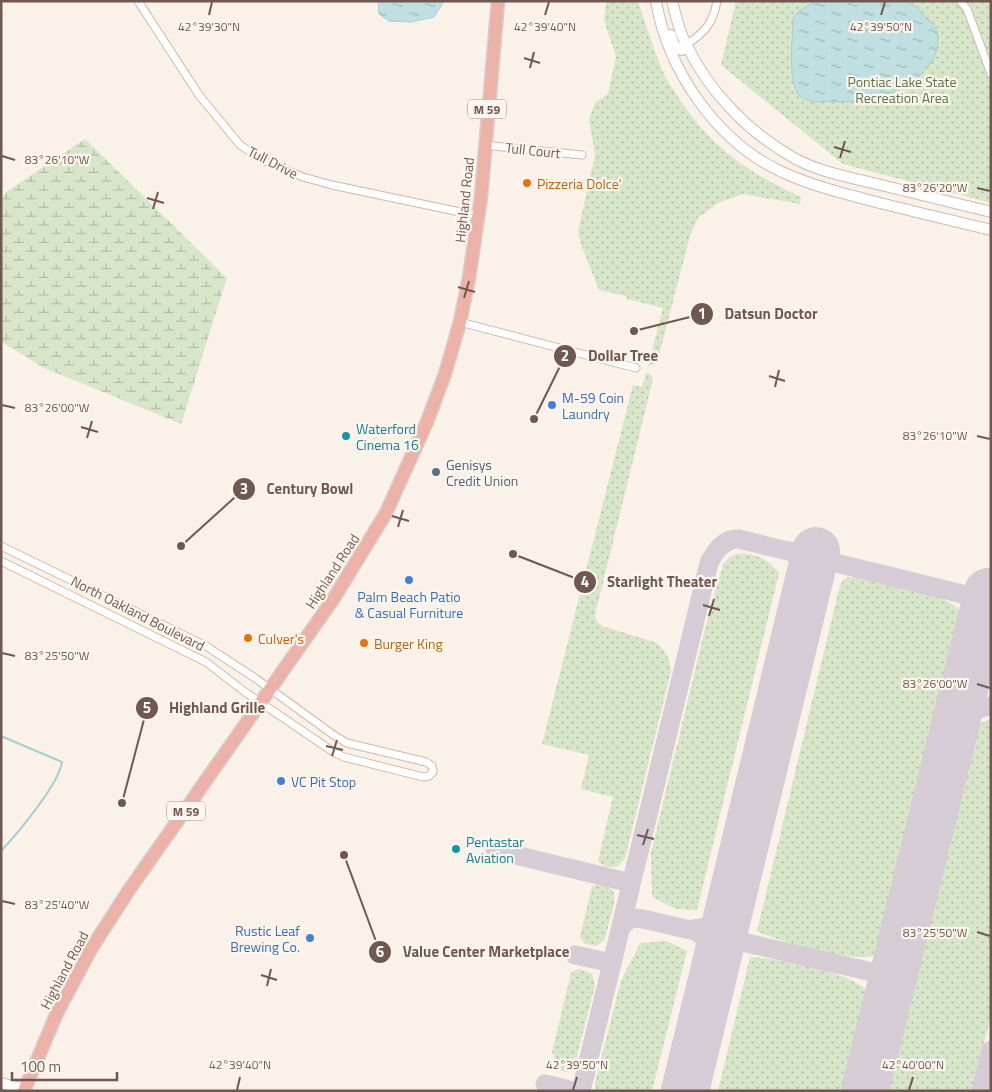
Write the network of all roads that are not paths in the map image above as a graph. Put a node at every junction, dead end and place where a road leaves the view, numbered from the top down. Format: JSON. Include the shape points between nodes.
{"nodes":[{"id":1,"x":138,"y":1,"type":"edge"},
{"id":2,"x":498,"y":1,"type":"edge"},
{"id":3,"x":656,"y":1,"type":"edge"},
{"id":4,"x":660,"y":1,"type":"edge"},
{"id":5,"x":717,"y":1,"type":"edge"},
{"id":6,"x":960,"y":1,"type":"edge"},
{"id":7,"x":672,"y":4,"type":"edge"},
{"id":8,"x":686,"y":45,"type":"junction"},
{"id":9,"x":991,"y":74,"type":"edge"},
{"id":10,"x":484,"y":145,"type":"junction"},
{"id":11,"x":582,"y":155,"type":"dead end"},
{"id":12,"x":991,"y":212,"type":"edge"},
{"id":13,"x":478,"y":216,"type":"junction"},
{"id":14,"x":991,"y":230,"type":"edge"},
{"id":15,"x":460,"y":322,"type":"junction"},
{"id":16,"x":636,"y":368,"type":"dead end"},
{"id":17,"x":1,"y":546,"type":"edge"},
{"id":18,"x":1,"y":561,"type":"edge"},
{"id":19,"x":270,"y":689,"type":"junction"},
{"id":20,"x":262,"y":702,"type":"junction"},
{"id":21,"x":1,"y":1083,"type":"edge"},
{"id":22,"x":25,"y":1090,"type":"edge"}],
"edges":[{"from":1,"to":13,"type":"street","name":"Tull Drive","via":[[199,94],[240,145],[265,161],[332,185]]},
{"from":2,"to":10,"type":"highway","name":"Highland Road","number":"M 59"},
{"from":3,"to":14,"type":"main road","via":[[668,48],[702,106],[728,134],[753,154],[780,171],[811,184]]},
{"from":4,"to":8,"type":"main road","via":[[673,43],[680,50]]},
{"from":5,"to":8,"type":"street","via":[[712,21],[702,34]]},
{"from":6,"to":9,"type":"street","via":[[967,9]]},
{"from":7,"to":8,"type":"main road"},
{"from":8,"to":12,"type":"main road","via":[[726,105],[795,158],[824,171]]},
{"from":10,"to":11,"type":"street","name":"Tull Court"},
{"from":10,"to":13,"type":"highway","name":"Highland Road","number":"M 59"},
{"from":13,"to":15,"type":"highway","name":"Highland Road","number":"M 59"},
{"from":15,"to":16,"type":"street"},
{"from":15,"to":19,"type":"highway","name":"Highland Road","number":"M 59","via":[[427,422],[386,513],[334,598]]},
{"from":17,"to":19,"type":"street","name":"North Oakland Boulevard","via":[[206,646]]},
{"from":18,"to":20,"type":"street","name":"North Oakland Boulevard","via":[[201,659]]},
{"from":19,"to":20,"type":"highway","name":"Highland Road","number":"M 59"},
{"from":19,"to":20,"type":"street","name":"North Oakland Boulevard","via":[[347,743],[426,762],[432,766],[433,772],[423,777],[344,757]]},
{"from":20,"to":22,"type":"highway","name":"Highland Road","number":"M 59","via":[[99,936],[57,1013]]},
{"from":21,"to":22,"type":"main road"}]}
